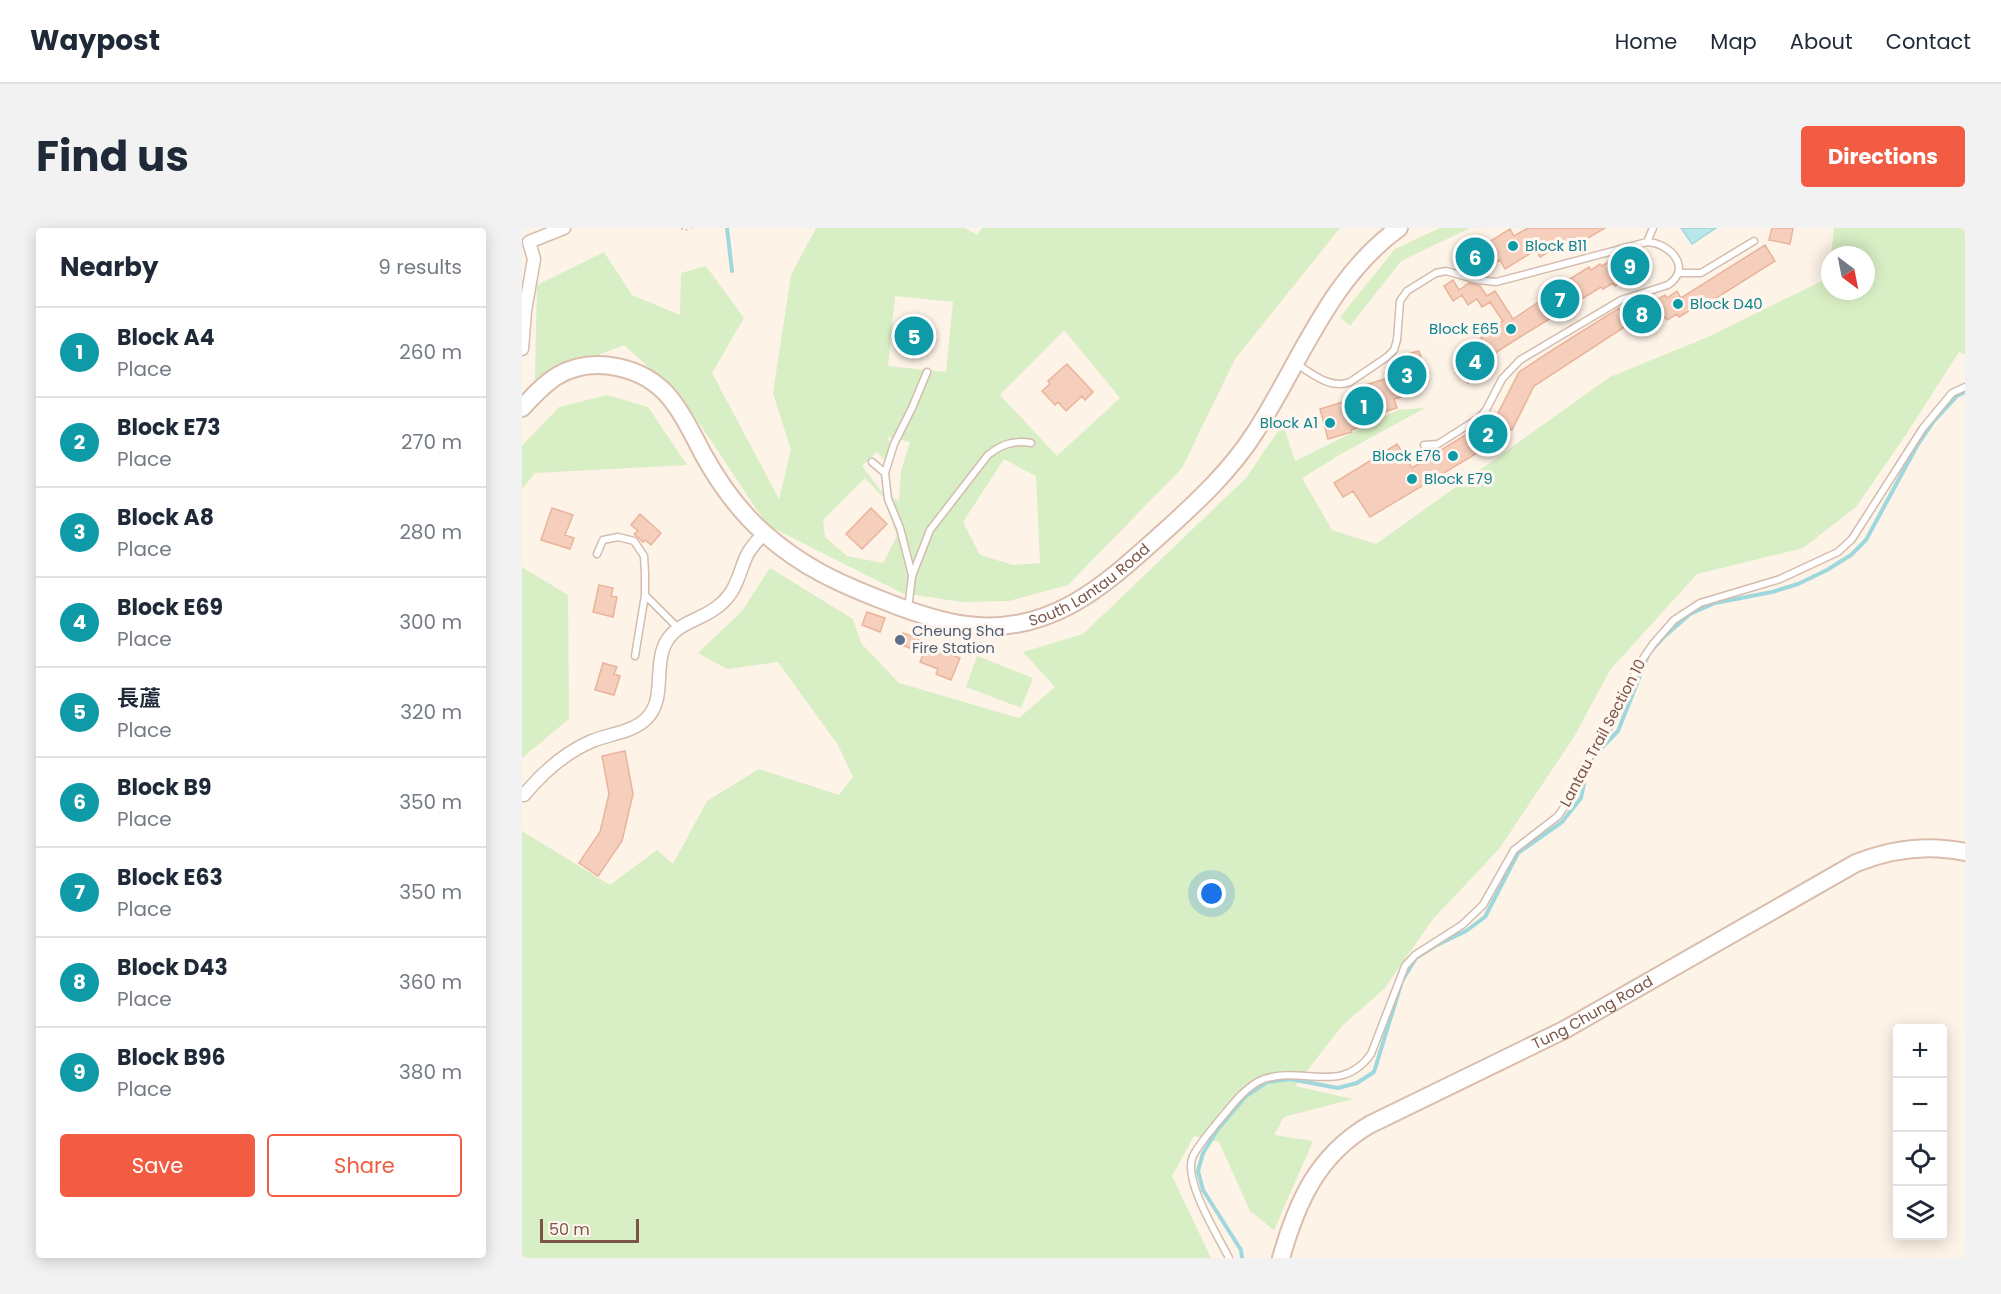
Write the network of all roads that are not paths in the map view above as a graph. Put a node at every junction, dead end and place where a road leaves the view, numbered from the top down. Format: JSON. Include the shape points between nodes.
{"nodes":[{"id":1,"x":564,"y":228,"type":"edge"},
{"id":2,"x":1399,"y":228,"type":"edge"},
{"id":3,"x":1653,"y":228,"type":"edge"},
{"id":4,"x":1754,"y":241,"type":"dead end"},
{"id":5,"x":1647,"y":242,"type":"junction"},
{"id":6,"x":1678,"y":273,"type":"junction"},
{"id":7,"x":522,"y":349,"type":"edge"},
{"id":8,"x":1295,"y":363,"type":"junction"},
{"id":9,"x":927,"y":372,"type":"dead end"},
{"id":10,"x":1965,"y":387,"type":"edge"},
{"id":11,"x":522,"y":405,"type":"edge"},
{"id":12,"x":1031,"y":443,"type":"dead end"},
{"id":13,"x":1424,"y":445,"type":"dead end"},
{"id":14,"x":872,"y":462,"type":"dead end"},
{"id":15,"x":885,"y":473,"type":"junction"},
{"id":16,"x":764,"y":533,"type":"junction"},
{"id":17,"x":597,"y":554,"type":"dead end"},
{"id":18,"x":912,"y":576,"type":"junction"},
{"id":19,"x":645,"y":595,"type":"junction"},
{"id":20,"x":908,"y":610,"type":"junction"},
{"id":21,"x":678,"y":628,"type":"junction"},
{"id":22,"x":635,"y":657,"type":"dead end"},
{"id":23,"x":524,"y":795,"type":"dead end"},
{"id":24,"x":1965,"y":852,"type":"edge"},
{"id":25,"x":1229,"y":1258,"type":"edge"},
{"id":26,"x":1281,"y":1258,"type":"edge"}],
"edges":[{"from":1,"to":7,"type":"street","via":[[529,242],[534,259]]},
{"from":2,"to":8,"type":"main road","name":"South Lantau Road","via":[[1369,253],[1341,285]]},
{"from":3,"to":5,"type":"lane"},
{"from":4,"to":6,"type":"lane","via":[[1701,273]]},
{"from":5,"to":6,"type":"lane","via":[[1661,244],[1673,253]]},
{"from":5,"to":8,"type":"lane","via":[[1504,280],[1478,280],[1441,271],[1404,294],[1394,350],[1350,382],[1332,384]]},
{"from":6,"to":13,"type":"lane","via":[[1668,285],[1607,306],[1520,360],[1502,378],[1479,418],[1438,444]]},
{"from":8,"to":20,"type":"main road","name":"South Lantau Road","via":[[1256,432],[1217,482],[1125,567],[1085,598],[1045,617],[1002,626],[965,625]]},
{"from":9,"to":15,"type":"lane"},
{"from":10,"to":25,"type":"lane","name":"Lantau Trail Section 10","via":[[1952,393],[1923,428],[1852,539],[1838,552],[1780,579],[1700,603],[1674,620],[1640,663],[1558,816],[1514,850],[1483,905],[1405,966],[1371,1054],[1362,1067],[1349,1075],[1334,1077],[1294,1075],[1264,1080],[1243,1094],[1207,1135],[1192,1158],[1192,1185]]},
{"from":11,"to":16,"type":"main road","name":"South Lantau Road","via":[[556,377],[584,367],[614,366],[645,378],[669,397],[727,492]]},
{"from":12,"to":18,"type":"lane","via":[[1013,442],[988,455],[930,530]]},
{"from":14,"to":15,"type":"lane"},
{"from":15,"to":18,"type":"lane","via":[[888,499]]},
{"from":16,"to":20,"type":"main road","name":"South Lantau Road","via":[[815,572]]},
{"from":16,"to":21,"type":"street","via":[[748,553],[736,584],[723,603]]},
{"from":17,"to":19,"type":"lane","via":[[603,540],[618,537],[634,541],[644,556]]},
{"from":18,"to":20,"type":"lane"},
{"from":19,"to":21,"type":"lane"},
{"from":19,"to":22,"type":"lane"},
{"from":21,"to":23,"type":"street","via":[[663,649],[657,699],[651,714],[638,725],[575,750],[547,770]]},
{"from":24,"to":26,"type":"main road","name":"Tung Chung Road","via":[[1931,848],[1887,853],[1846,868],[1564,1030],[1369,1125],[1337,1149],[1312,1180],[1293,1216]]}]}
